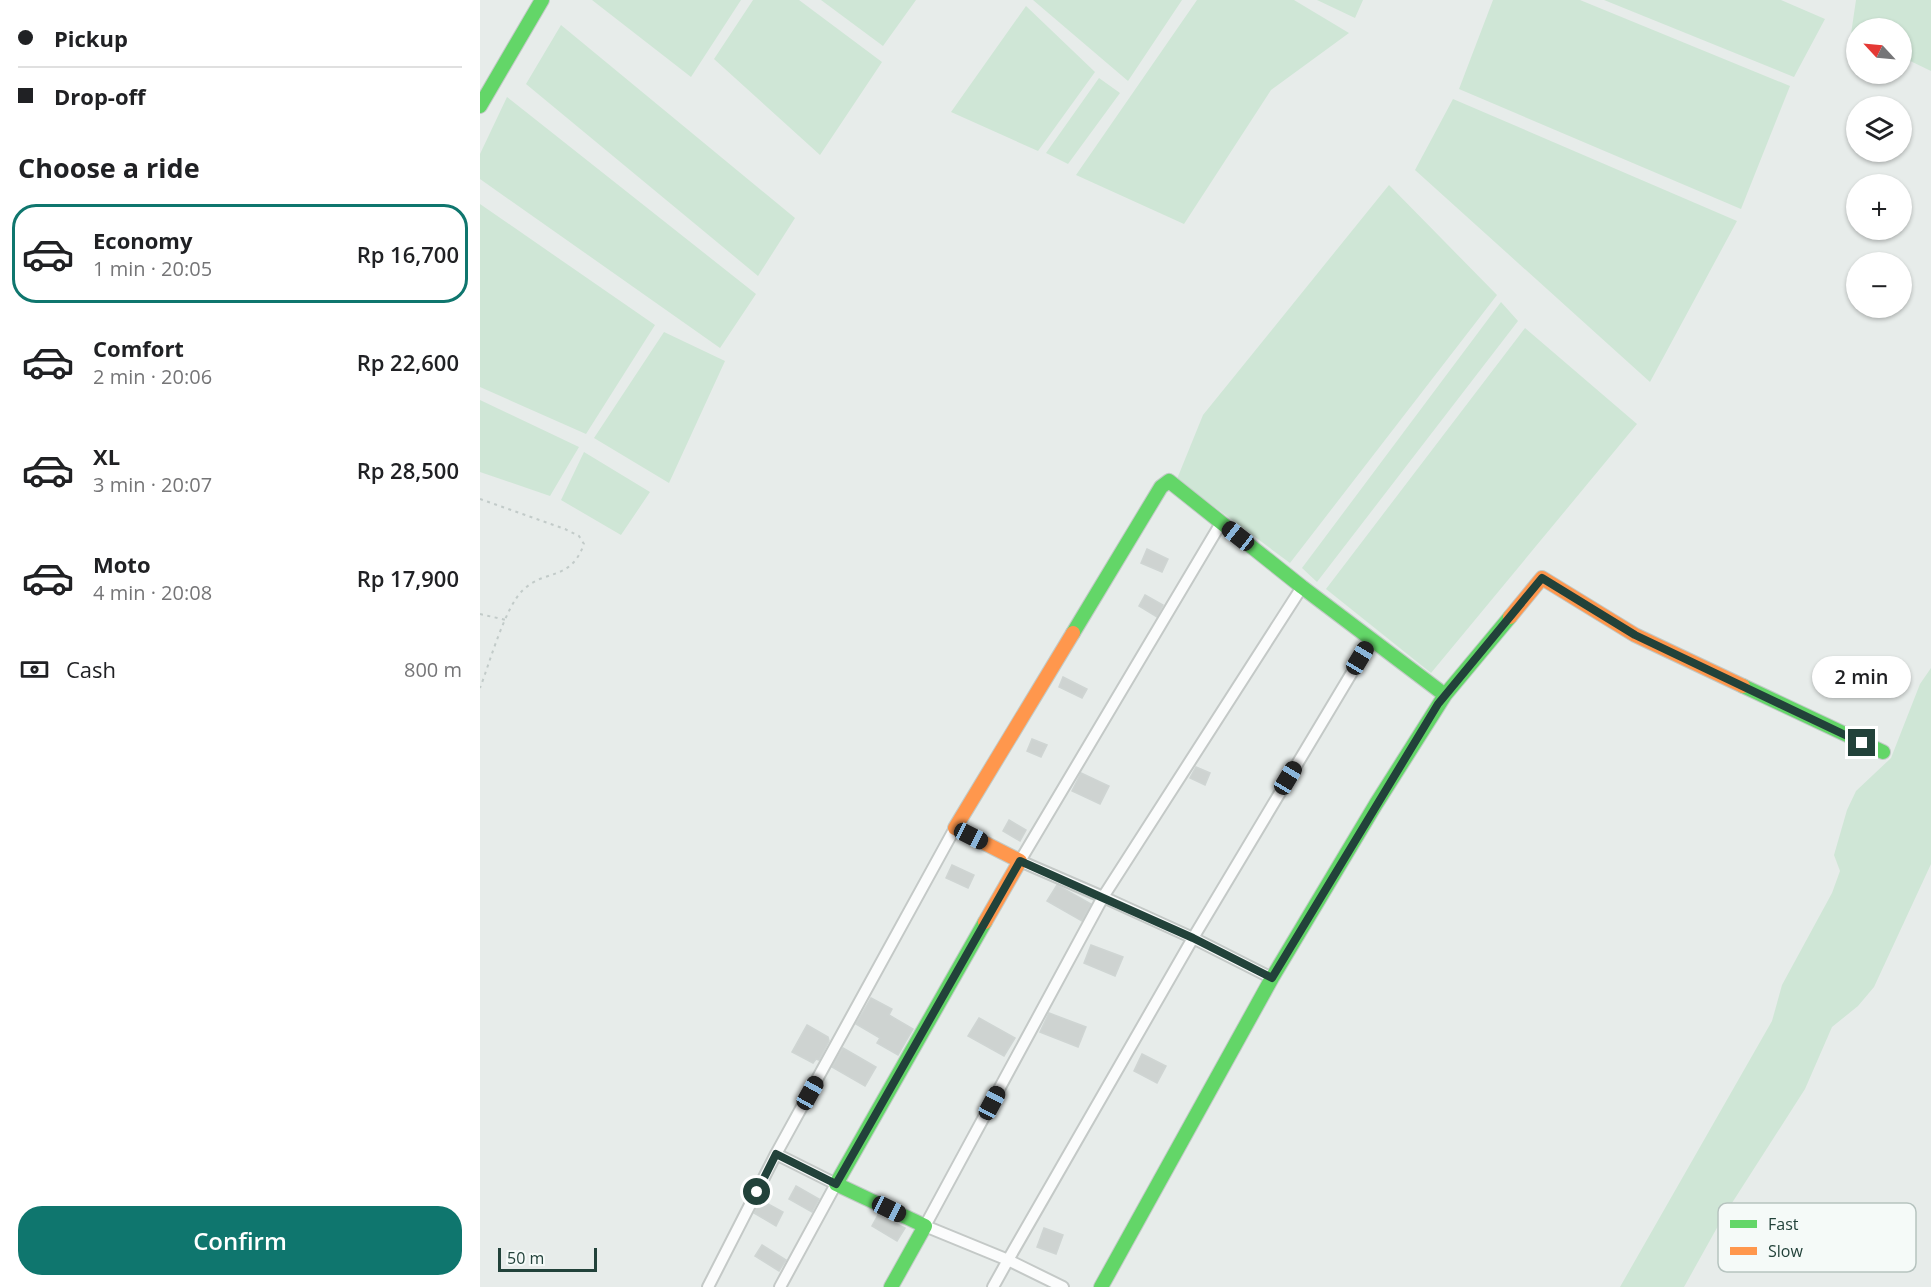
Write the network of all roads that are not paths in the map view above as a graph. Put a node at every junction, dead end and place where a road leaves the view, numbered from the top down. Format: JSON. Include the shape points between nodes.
{"nodes":[{"id":1,"x":542,"y":0,"type":"edge"},
{"id":2,"x":480,"y":106,"type":"edge"},
{"id":3,"x":1221,"y":523,"type":"junction"},
{"id":4,"x":1302,"y":587,"type":"junction"},
{"id":5,"x":1372,"y":639,"type":"junction"},
{"id":6,"x":1445,"y":695,"type":"junction"},
{"id":7,"x":1883,"y":752,"type":"dead end"},
{"id":8,"x":955,"y":828,"type":"junction"},
{"id":9,"x":1020,"y":861,"type":"junction"},
{"id":10,"x":1102,"y":897,"type":"junction"},
{"id":11,"x":1193,"y":938,"type":"junction"},
{"id":12,"x":1272,"y":978,"type":"junction"},
{"id":13,"x":776,"y":1154,"type":"junction"},
{"id":14,"x":836,"y":1184,"type":"junction"},
{"id":15,"x":925,"y":1226,"type":"junction"},
{"id":16,"x":1008,"y":1260,"type":"junction"},
{"id":17,"x":708,"y":1287,"type":"edge"},
{"id":18,"x":780,"y":1287,"type":"edge"},
{"id":19,"x":891,"y":1287,"type":"edge"},
{"id":20,"x":993,"y":1287,"type":"edge"},
{"id":21,"x":1063,"y":1287,"type":"edge"},
{"id":22,"x":1101,"y":1287,"type":"edge"}],
"edges":[{"from":1,"to":2,"type":"street"},
{"from":3,"to":4,"type":"street"},
{"from":3,"to":8,"type":"street","via":[[1177,485],[1170,481],[1161,487]]},
{"from":3,"to":9,"type":"street"},
{"from":4,"to":5,"type":"street"},
{"from":4,"to":10,"type":"street"},
{"from":5,"to":6,"type":"street"},
{"from":5,"to":11,"type":"street"},
{"from":6,"to":7,"type":"street","via":[[1542,578],[1635,635]]},
{"from":6,"to":12,"type":"street"},
{"from":8,"to":9,"type":"street"},
{"from":8,"to":13,"type":"street"},
{"from":9,"to":10,"type":"street"},
{"from":9,"to":14,"type":"street"},
{"from":10,"to":11,"type":"street"},
{"from":10,"to":15,"type":"street"},
{"from":11,"to":12,"type":"street"},
{"from":11,"to":16,"type":"street"},
{"from":12,"to":22,"type":"street"},
{"from":13,"to":14,"type":"street"},
{"from":13,"to":17,"type":"street"},
{"from":14,"to":15,"type":"street"},
{"from":14,"to":18,"type":"street"},
{"from":15,"to":16,"type":"street"},
{"from":15,"to":19,"type":"street"},
{"from":16,"to":20,"type":"street"},
{"from":16,"to":21,"type":"street"}]}
